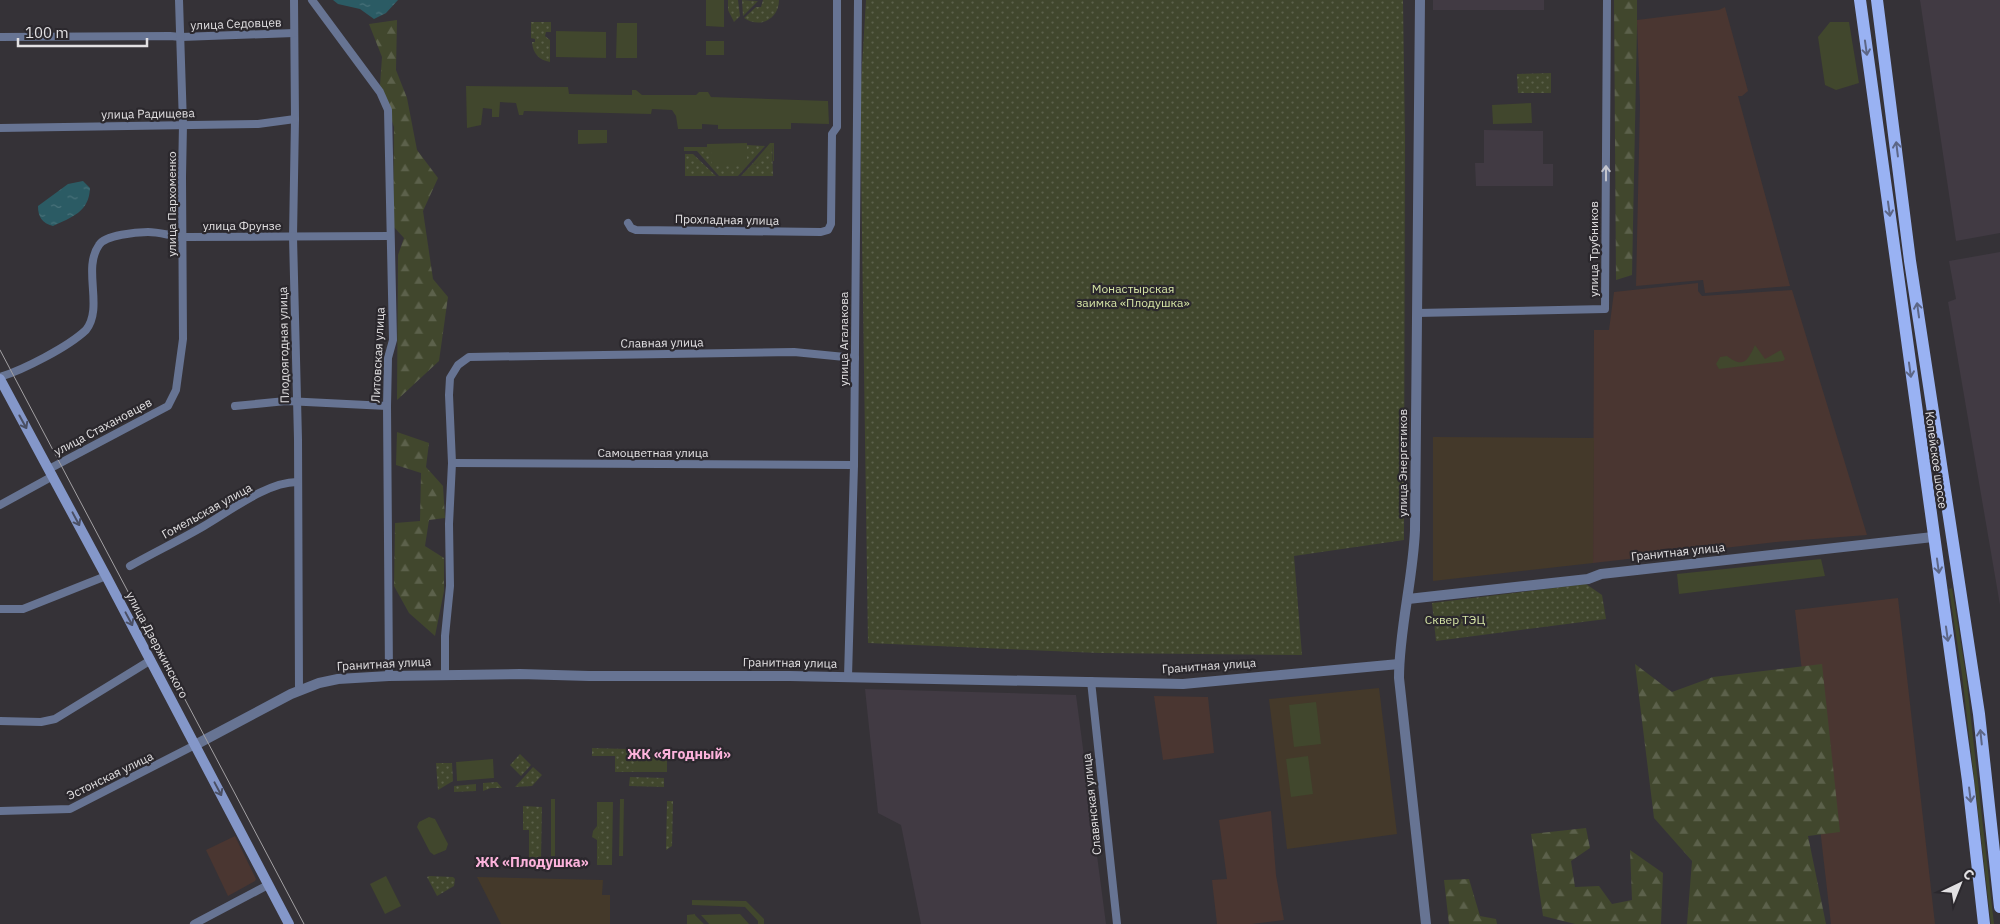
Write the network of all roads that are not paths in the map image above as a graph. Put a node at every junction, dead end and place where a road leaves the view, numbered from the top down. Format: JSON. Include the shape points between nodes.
{"nodes":[{"id":1,"x":179,"y":0,"type":"edge"},
{"id":2,"x":294,"y":0,"type":"edge"},
{"id":3,"x":312,"y":0,"type":"edge"},
{"id":4,"x":837,"y":0,"type":"edge"},
{"id":5,"x":858,"y":0,"type":"edge"},
{"id":6,"x":1420,"y":0,"type":"edge"},
{"id":7,"x":1608,"y":0,"type":"edge"},
{"id":8,"x":1860,"y":0,"type":"edge"},
{"id":9,"x":1877,"y":0,"type":"edge"},
{"id":10,"x":294,"y":33,"type":"junction"},
{"id":11,"x":0,"y":37,"type":"edge"},
{"id":12,"x":181,"y":37,"type":"junction"},
{"id":13,"x":295,"y":119,"type":"junction"},
{"id":14,"x":183,"y":124,"type":"junction"},
{"id":15,"x":0,"y":128,"type":"edge"},
{"id":16,"x":628,"y":224,"type":"dead end"},
{"id":17,"x":390,"y":236,"type":"junction"},
{"id":18,"x":294,"y":237,"type":"junction"},
{"id":19,"x":183,"y":238,"type":"junction"},
{"id":20,"x":1417,"y":313,"type":"junction"},
{"id":21,"x":855,"y":358,"type":"junction"},
{"id":22,"x":0,"y":378,"type":"edge"},
{"id":23,"x":296,"y":401,"type":"junction"},
{"id":24,"x":168,"y":406,"type":"joint"},
{"id":25,"x":235,"y":406,"type":"dead end"},
{"id":26,"x":387,"y":406,"type":"junction"},
{"id":27,"x":452,"y":463,"type":"junction"},
{"id":28,"x":854,"y":465,"type":"junction"},
{"id":29,"x":51,"y":472,"type":"junction"},
{"id":30,"x":297,"y":482,"type":"junction"},
{"id":31,"x":0,"y":505,"type":"edge"},
{"id":32,"x":1951,"y":535,"type":"junction"},
{"id":33,"x":1934,"y":537,"type":"junction"},
{"id":34,"x":130,"y":566,"type":"dead end"},
{"id":35,"x":106,"y":576,"type":"junction"},
{"id":36,"x":1408,"y":599,"type":"junction"},
{"id":37,"x":0,"y":609,"type":"edge"},
{"id":38,"x":151,"y":660,"type":"junction"},
{"id":39,"x":1399,"y":664,"type":"junction"},
{"id":40,"x":445,"y":675,"type":"junction"},
{"id":41,"x":389,"y":676,"type":"junction"},
{"id":42,"x":848,"y":677,"type":"junction"},
{"id":43,"x":1092,"y":681,"type":"junction"},
{"id":44,"x":299,"y":690,"type":"junction"},
{"id":45,"x":0,"y":721,"type":"edge"},
{"id":46,"x":196,"y":745,"type":"junction"},
{"id":47,"x":0,"y":811,"type":"edge"},
{"id":48,"x":268,"y":885,"type":"junction"},
{"id":49,"x":2000,"y":907,"type":"edge"},
{"id":50,"x":194,"y":924,"type":"edge"},
{"id":51,"x":289,"y":924,"type":"edge"},
{"id":52,"x":1116,"y":924,"type":"edge"},
{"id":53,"x":1426,"y":924,"type":"edge"},
{"id":54,"x":1984,"y":924,"type":"edge"}],
"edges":[{"from":1,"to":12,"type":"street","name":"улица Пархоменко"},
{"from":2,"to":10,"type":"street","name":"Плодоягодная улица"},
{"from":3,"to":17,"type":"street","name":"Литовская улица","via":[[386,102]]},
{"from":4,"to":16,"type":"street","name":"Прохладная улица","via":[[837,127],[832,134],[831,224],[828,230],[636,230]]},
{"from":5,"to":21,"type":"street","name":"улица Агалакова"},
{"from":6,"to":20,"type":"street","name":"улица Энергетиков"},
{"from":20,"to":7,"type":"street","name":"улица Трубников","one_way":true,"via":[[1605,309]]},
{"from":8,"to":33,"type":"main road","name":"Копейское шоссе","one_way":true},
{"from":32,"to":9,"type":"main road","name":"Копейское шоссе","one_way":true,"via":[[1910,261]]},
{"from":10,"to":12,"type":"street","name":"улица Седовцев"},
{"from":10,"to":13,"type":"street","name":"Плодоягодная улица"},
{"from":11,"to":12,"type":"street","name":"улица Седовцев"},
{"from":12,"to":14,"type":"street","name":"улица Пархоменко"},
{"from":13,"to":14,"type":"street","name":"улица Радищева","via":[[258,124]]},
{"from":13,"to":18,"type":"street","name":"Плодоягодная улица"},
{"from":14,"to":15,"type":"street","name":"улица Радищева"},
{"from":14,"to":19,"type":"street","name":"улица Пархоменко"},
{"from":17,"to":18,"type":"street","name":"улица Фрунзе"},
{"from":17,"to":26,"type":"street","name":"Литовская улица","via":[[393,340],[388,358]]},
{"from":18,"to":19,"type":"street","name":"улица Фрунзе"},
{"from":18,"to":23,"type":"street","name":"Плодоягодная улица"},
{"from":19,"to":22,"type":"street","name":"улица Фрунзе","via":[[148,232],[108,238],[98,246],[93,266],[90,325],[82,334],[46,356]]},
{"from":19,"to":24,"type":"street","name":"улица Пархоменко","via":[[184,339],[176,390]]},
{"from":20,"to":36,"type":"street","name":"улица Энергетиков","via":[[1415,530]]},
{"from":21,"to":27,"type":"street","name":"Славная улица","via":[[794,352],[469,357],[458,365],[450,378]]},
{"from":21,"to":28,"type":"street","name":"улица Агалакова"},
{"from":22,"to":29,"type":"main road","name":"улица Дзержинского","one_way":true},
{"from":23,"to":25,"type":"street"},
{"from":23,"to":26,"type":"street"},
{"from":23,"to":30,"type":"street","name":"Плодоягодная улица"},
{"from":24,"to":29,"type":"street","name":"улица Стахановцев"},
{"from":26,"to":41,"type":"street","name":"Литовская улица"},
{"from":27,"to":28,"type":"street","name":"Самоцветная улица"},
{"from":27,"to":40,"type":"street"},
{"from":28,"to":42,"type":"street","name":"улица Агалакова"},
{"from":29,"to":31,"type":"street","name":"улица Стахановцев"},
{"from":29,"to":35,"type":"main road","name":"улица Дзержинского","one_way":true},
{"from":30,"to":34,"type":"street","name":"Гомельская улица","via":[[278,484],[240,503]]},
{"from":30,"to":44,"type":"street","name":"Плодоягодная улица"},
{"from":32,"to":33,"type":"main road","name":"Гранитная улица"},
{"from":49,"to":32,"type":"main road","name":"Копейское шоссе","one_way":true,"via":[[1979,714]]},
{"from":33,"to":36,"type":"street","name":"Гранитная улица"},
{"from":33,"to":54,"type":"main road","name":"Копейское шоссе","one_way":true},
{"from":35,"to":37,"type":"street","via":[[23,609]]},
{"from":35,"to":38,"type":"main road","name":"улица Дзержинского","one_way":true},
{"from":36,"to":39,"type":"street","name":"улица Энергетиков"},
{"from":38,"to":45,"type":"street","via":[[55,719]]},
{"from":38,"to":46,"type":"main road","name":"улица Дзержинского"},
{"from":39,"to":43,"type":"street","name":"Гранитная улица","via":[[1183,684]]},
{"from":39,"to":53,"type":"street","name":"улица Энергетиков"},
{"from":40,"to":41,"type":"street","name":"Гранитная улица"},
{"from":40,"to":42,"type":"street","name":"Гранитная улица"},
{"from":41,"to":44,"type":"street","name":"Гранитная улица","via":[[338,679]]},
{"from":42,"to":43,"type":"street","name":"Гранитная улица"},
{"from":43,"to":52,"type":"street","name":"Славянская улица"},
{"from":44,"to":46,"type":"street","name":"Гранитная улица"},
{"from":46,"to":47,"type":"street","name":"Эстонская улица","via":[[70,809]]},
{"from":46,"to":48,"type":"main road","name":"улица Дзержинского","one_way":true},
{"from":48,"to":50,"type":"street"},
{"from":48,"to":51,"type":"main road","name":"улица Дзержинского"}]}
